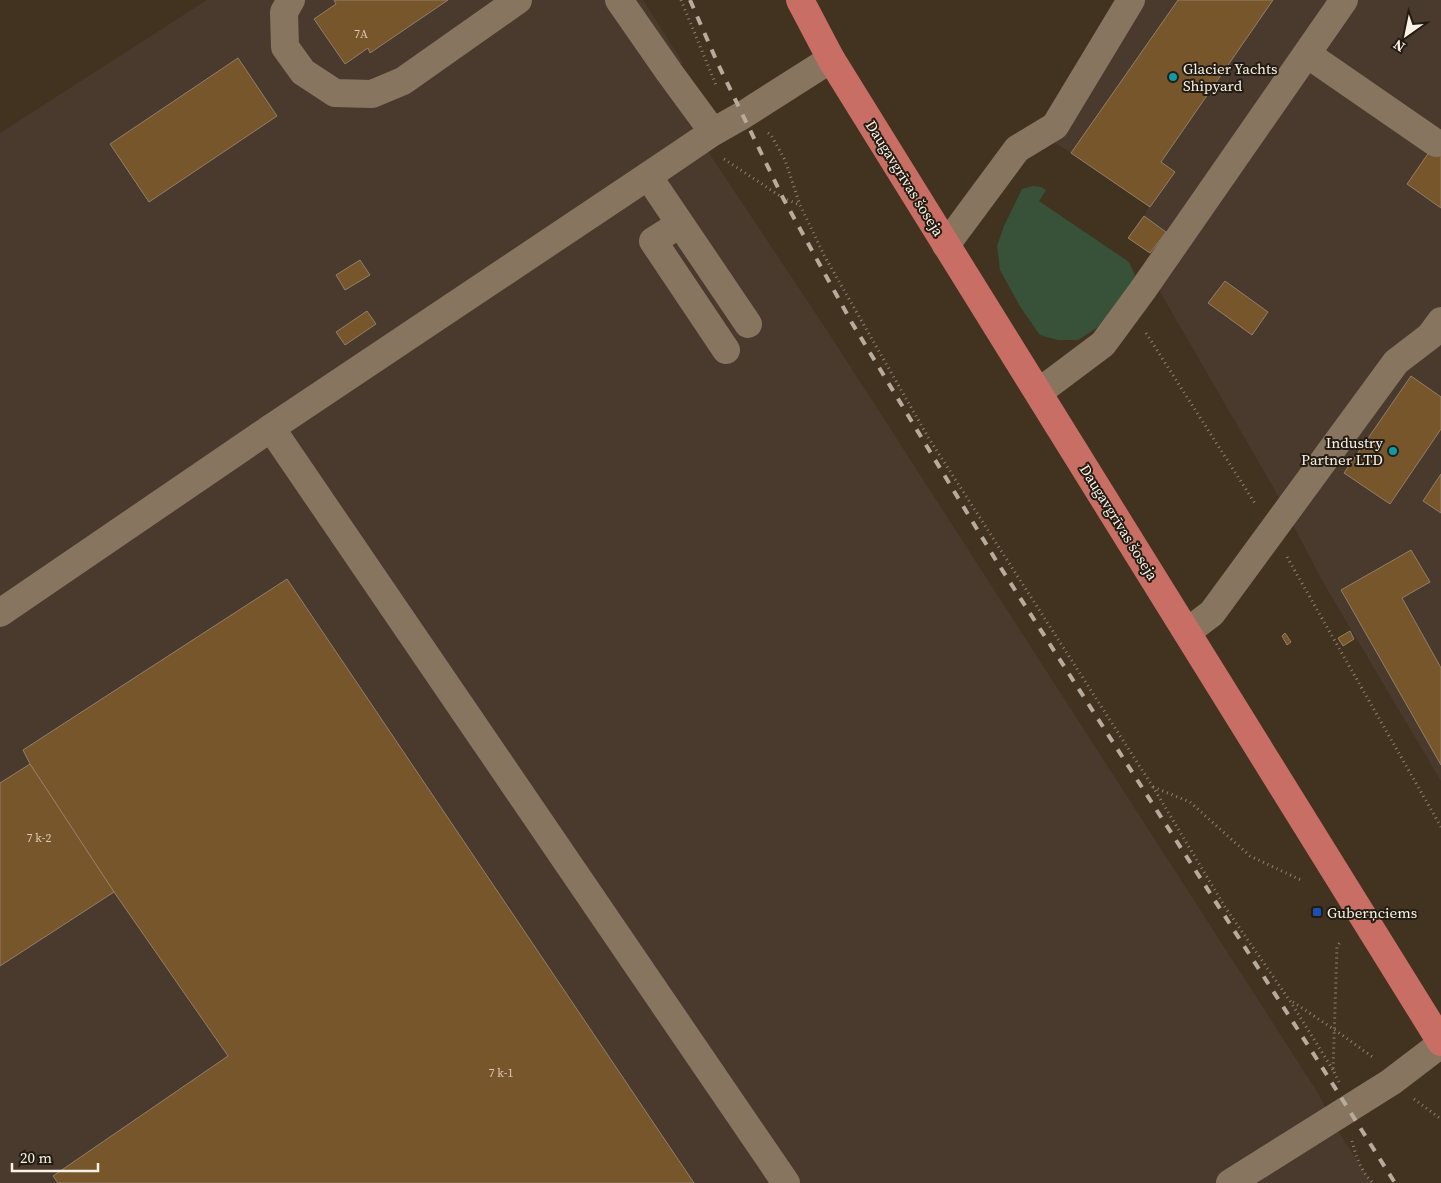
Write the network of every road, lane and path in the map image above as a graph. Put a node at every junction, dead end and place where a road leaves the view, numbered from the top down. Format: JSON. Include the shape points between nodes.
{"nodes":[{"id":1,"x":291,"y":0,"type":"edge"},
{"id":2,"x":518,"y":0,"type":"edge"},
{"id":3,"x":619,"y":0,"type":"edge"},
{"id":4,"x":681,"y":0,"type":"edge"},
{"id":5,"x":800,"y":0,"type":"edge"},
{"id":6,"x":1131,"y":0,"type":"edge"},
{"id":7,"x":1344,"y":0,"type":"edge"},
{"id":8,"x":1307,"y":54,"type":"junction"},
{"id":9,"x":831,"y":59,"type":"junction"},
{"id":10,"x":743,"y":115,"type":"junction"},
{"id":11,"x":704,"y":138,"type":"junction"},
{"id":12,"x":1436,"y":144,"type":"dead end"},
{"id":13,"x":648,"y":176,"type":"junction"},
{"id":14,"x":800,"y":205,"type":"junction"},
{"id":15,"x":680,"y":224,"type":"junction"},
{"id":16,"x":946,"y":245,"type":"junction"},
{"id":17,"x":1130,"y":307,"type":"junction"},
{"id":18,"x":1441,"y":322,"type":"edge"},
{"id":19,"x":748,"y":324,"type":"dead end"},
{"id":20,"x":726,"y":350,"type":"dead end"},
{"id":21,"x":1039,"y":392,"type":"junction"},
{"id":22,"x":271,"y":428,"type":"junction"},
{"id":23,"x":1272,"y":530,"type":"junction"},
{"id":24,"x":0,"y":613,"type":"edge"},
{"id":25,"x":1188,"y":632,"type":"junction"},
{"id":26,"x":1153,"y":787,"type":"junction"},
{"id":27,"x":1441,"y":827,"type":"edge"},
{"id":28,"x":1303,"y":881,"type":"dead end"},
{"id":29,"x":1340,"y":942,"type":"dead end"},
{"id":30,"x":1290,"y":1001,"type":"junction"},
{"id":31,"x":1335,"y":1030,"type":"junction"},
{"id":32,"x":1441,"y":1043,"type":"edge"},
{"id":33,"x":1333,"y":1070,"type":"junction"},
{"id":34,"x":1391,"y":1082,"type":"junction"},
{"id":35,"x":1340,"y":1084,"type":"dead end"},
{"id":36,"x":1441,"y":1119,"type":"edge"},
{"id":37,"x":786,"y":1183,"type":"edge"},
{"id":38,"x":1230,"y":1183,"type":"edge"}],
"edges":[{"from":1,"to":2,"type":"lane","via":[[284,12],[285,47],[303,72],[336,93],[372,94],[403,81]]},
{"from":3,"to":11,"type":"lane","via":[[669,72]]},
{"from":4,"to":10,"type":"path","via":[[719,92]]},
{"from":5,"to":9,"type":"main road","name":"Daugavgrīvas šoseja"},
{"from":6,"to":16,"type":"lane","via":[[1055,126],[1017,149]]},
{"from":7,"to":8,"type":"lane"},
{"from":8,"to":12,"type":"lane"},
{"from":8,"to":17,"type":"lane"},
{"from":9,"to":10,"type":"lane"},
{"from":9,"to":16,"type":"main road","name":"Daugavgrīvas šoseja"},
{"from":10,"to":11,"type":"lane"},
{"from":10,"to":14,"type":"path","via":[[771,135],[785,160]]},
{"from":11,"to":13,"type":"lane"},
{"from":11,"to":14,"type":"path","via":[[715,153],[783,198]]},
{"from":13,"to":15,"type":"lane"},
{"from":13,"to":22,"type":"lane"},
{"from":14,"to":26,"type":"path","via":[[825,257],[928,437]]},
{"from":15,"to":19,"type":"lane"},
{"from":15,"to":20,"type":"lane","via":[[653,241]]},
{"from":16,"to":21,"type":"main road","name":"Daugavgrīvas šoseja"},
{"from":17,"to":21,"type":"lane","via":[[1103,344]]},
{"from":17,"to":23,"type":"path"},
{"from":18,"to":23,"type":"lane","via":[[1430,336],[1396,362]]},
{"from":21,"to":25,"type":"main road","name":"Daugavgrīvas šoseja"},
{"from":22,"to":24,"type":"lane"},
{"from":22,"to":37,"type":"lane"},
{"from":23,"to":25,"type":"lane","via":[[1212,613]]},
{"from":23,"to":27,"type":"path"},
{"from":25,"to":32,"type":"main road","name":"Daugavgrīvas šoseja"},
{"from":26,"to":28,"type":"path","via":[[1190,802],[1250,856]]},
{"from":26,"to":30,"type":"path","via":[[1225,907]]},
{"from":29,"to":31,"type":"path","via":[[1336,947]]},
{"from":30,"to":31,"type":"path"},
{"from":30,"to":33,"type":"path"},
{"from":31,"to":33,"type":"path"},
{"from":31,"to":34,"type":"path","via":[[1377,1060]]},
{"from":32,"to":34,"type":"lane"},
{"from":33,"to":35,"type":"path"},
{"from":34,"to":36,"type":"path"},
{"from":34,"to":38,"type":"lane"}]}
